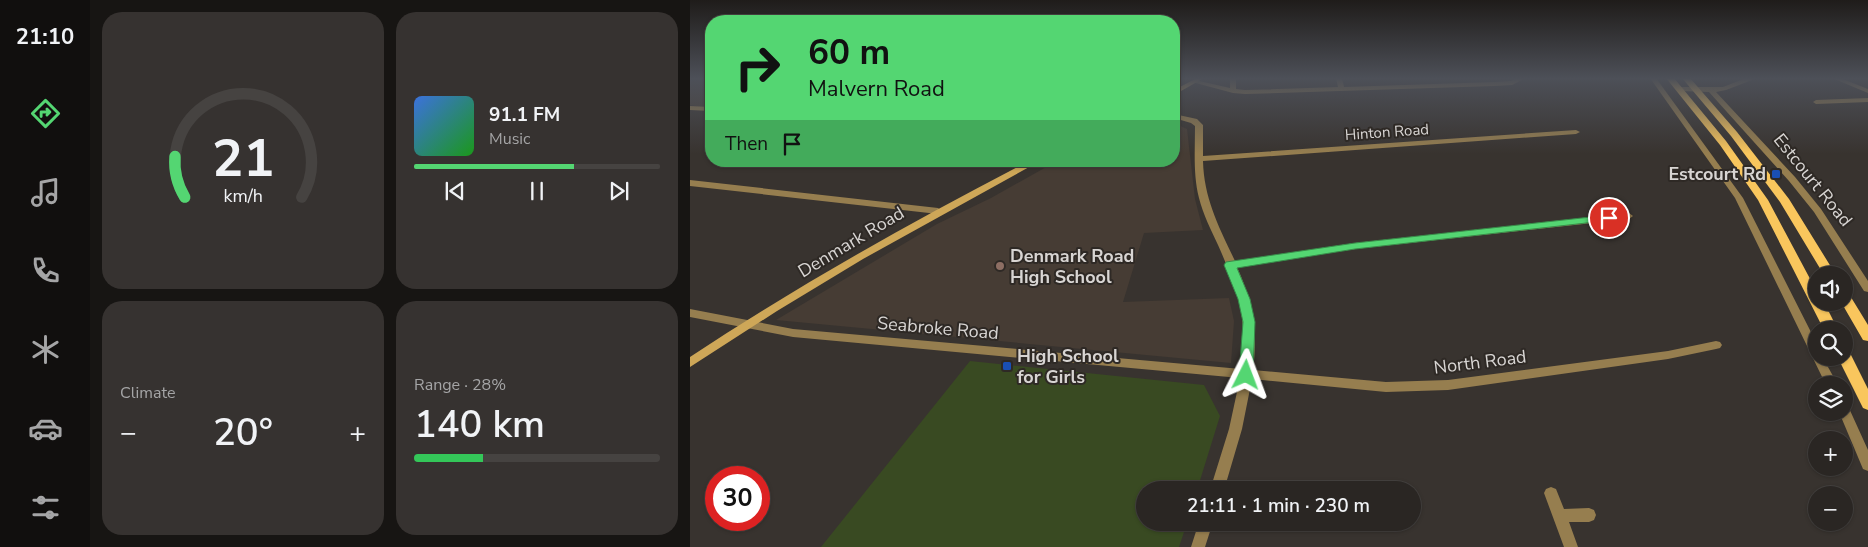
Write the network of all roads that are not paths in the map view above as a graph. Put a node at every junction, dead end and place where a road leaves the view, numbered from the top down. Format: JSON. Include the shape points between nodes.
{"nodes":[{"id":1,"x":1671,"y":104,"type":"edge"},
{"id":2,"x":1692,"y":104,"type":"edge"},
{"id":3,"x":1708,"y":104,"type":"edge"},
{"id":4,"x":1723,"y":104,"type":"edge"},
{"id":5,"x":690,"y":108,"type":"edge"},
{"id":6,"x":705,"y":109,"type":"edge"},
{"id":7,"x":1180,"y":118,"type":"edge"},
{"id":8,"x":1576,"y":132,"type":"dead end"},
{"id":9,"x":1199,"y":158,"type":"junction"},
{"id":10,"x":1024,"y":167,"type":"edge"},
{"id":11,"x":690,"y":183,"type":"edge"},
{"id":12,"x":938,"y":212,"type":"junction"},
{"id":13,"x":1629,"y":216,"type":"dead end"},
{"id":14,"x":1230,"y":265,"type":"junction"},
{"id":15,"x":1824,"y":266,"type":"edge"},
{"id":16,"x":1808,"y":286,"type":"edge"},
{"id":17,"x":1868,"y":288,"type":"edge"},
{"id":18,"x":1853,"y":311,"type":"edge"},
{"id":19,"x":690,"y":313,"type":"edge"},
{"id":20,"x":746,"y":325,"type":"junction"},
{"id":21,"x":1868,"y":336,"type":"edge"},
{"id":22,"x":1808,"y":337,"type":"edge"},
{"id":23,"x":1716,"y":345,"type":"dead end"},
{"id":24,"x":690,"y":363,"type":"edge"},
{"id":25,"x":1849,"y":366,"type":"edge"},
{"id":26,"x":1246,"y":375,"type":"junction"},
{"id":27,"x":1868,"y":404,"type":"edge"},
{"id":28,"x":1849,"y":421,"type":"edge"},
{"id":29,"x":1868,"y":465,"type":"edge"},
{"id":30,"x":1220,"y":481,"type":"edge"},
{"id":31,"x":1551,"y":492,"type":"dead end"},
{"id":32,"x":1589,"y":515,"type":"dead end"},
{"id":33,"x":1560,"y":516,"type":"junction"},
{"id":34,"x":1203,"y":531,"type":"edge"},
{"id":35,"x":1198,"y":547,"type":"edge"},
{"id":36,"x":1571,"y":547,"type":"edge"}],
"edges":[{"from":1,"to":22,"type":"street","via":[[1739,198]]},
{"from":2,"to":16,"type":"main road","via":[[1764,200]]},
{"from":3,"to":15,"type":"main road","name":"Estcourt Road","via":[[1785,202]]},
{"from":4,"to":17,"type":"street","name":"Estcourt Road","via":[[1818,211]]},
{"from":5,"to":6,"type":"street"},
{"from":7,"to":9,"type":"street","via":[[1199,125]]},
{"from":8,"to":9,"type":"street","name":"Hinton Road"},
{"from":9,"to":14,"type":"street","via":[[1204,199]]},
{"from":10,"to":12,"type":"street","name":"Denmark Road"},
{"from":11,"to":12,"type":"street"},
{"from":12,"to":20,"type":"street","name":"Denmark Road"},
{"from":13,"to":14,"type":"street","via":[[1355,246]]},
{"from":14,"to":26,"type":"street","via":[[1244,299],[1249,322]]},
{"from":18,"to":21,"type":"main road"},
{"from":19,"to":20,"type":"street","name":"Seabroke Road"},
{"from":20,"to":24,"type":"street","name":"Denmark Road"},
{"from":20,"to":26,"type":"street","name":"Seabroke Road","via":[[793,333]]},
{"from":23,"to":26,"type":"street","name":"North Road","via":[[1668,355],[1448,385],[1386,387]]},
{"from":25,"to":27,"type":"main road"},
{"from":26,"to":30,"type":"street"},
{"from":28,"to":29,"type":"street"},
{"from":31,"to":33,"type":"street"},
{"from":32,"to":33,"type":"street"},
{"from":33,"to":36,"type":"street"},
{"from":34,"to":35,"type":"street"}]}
